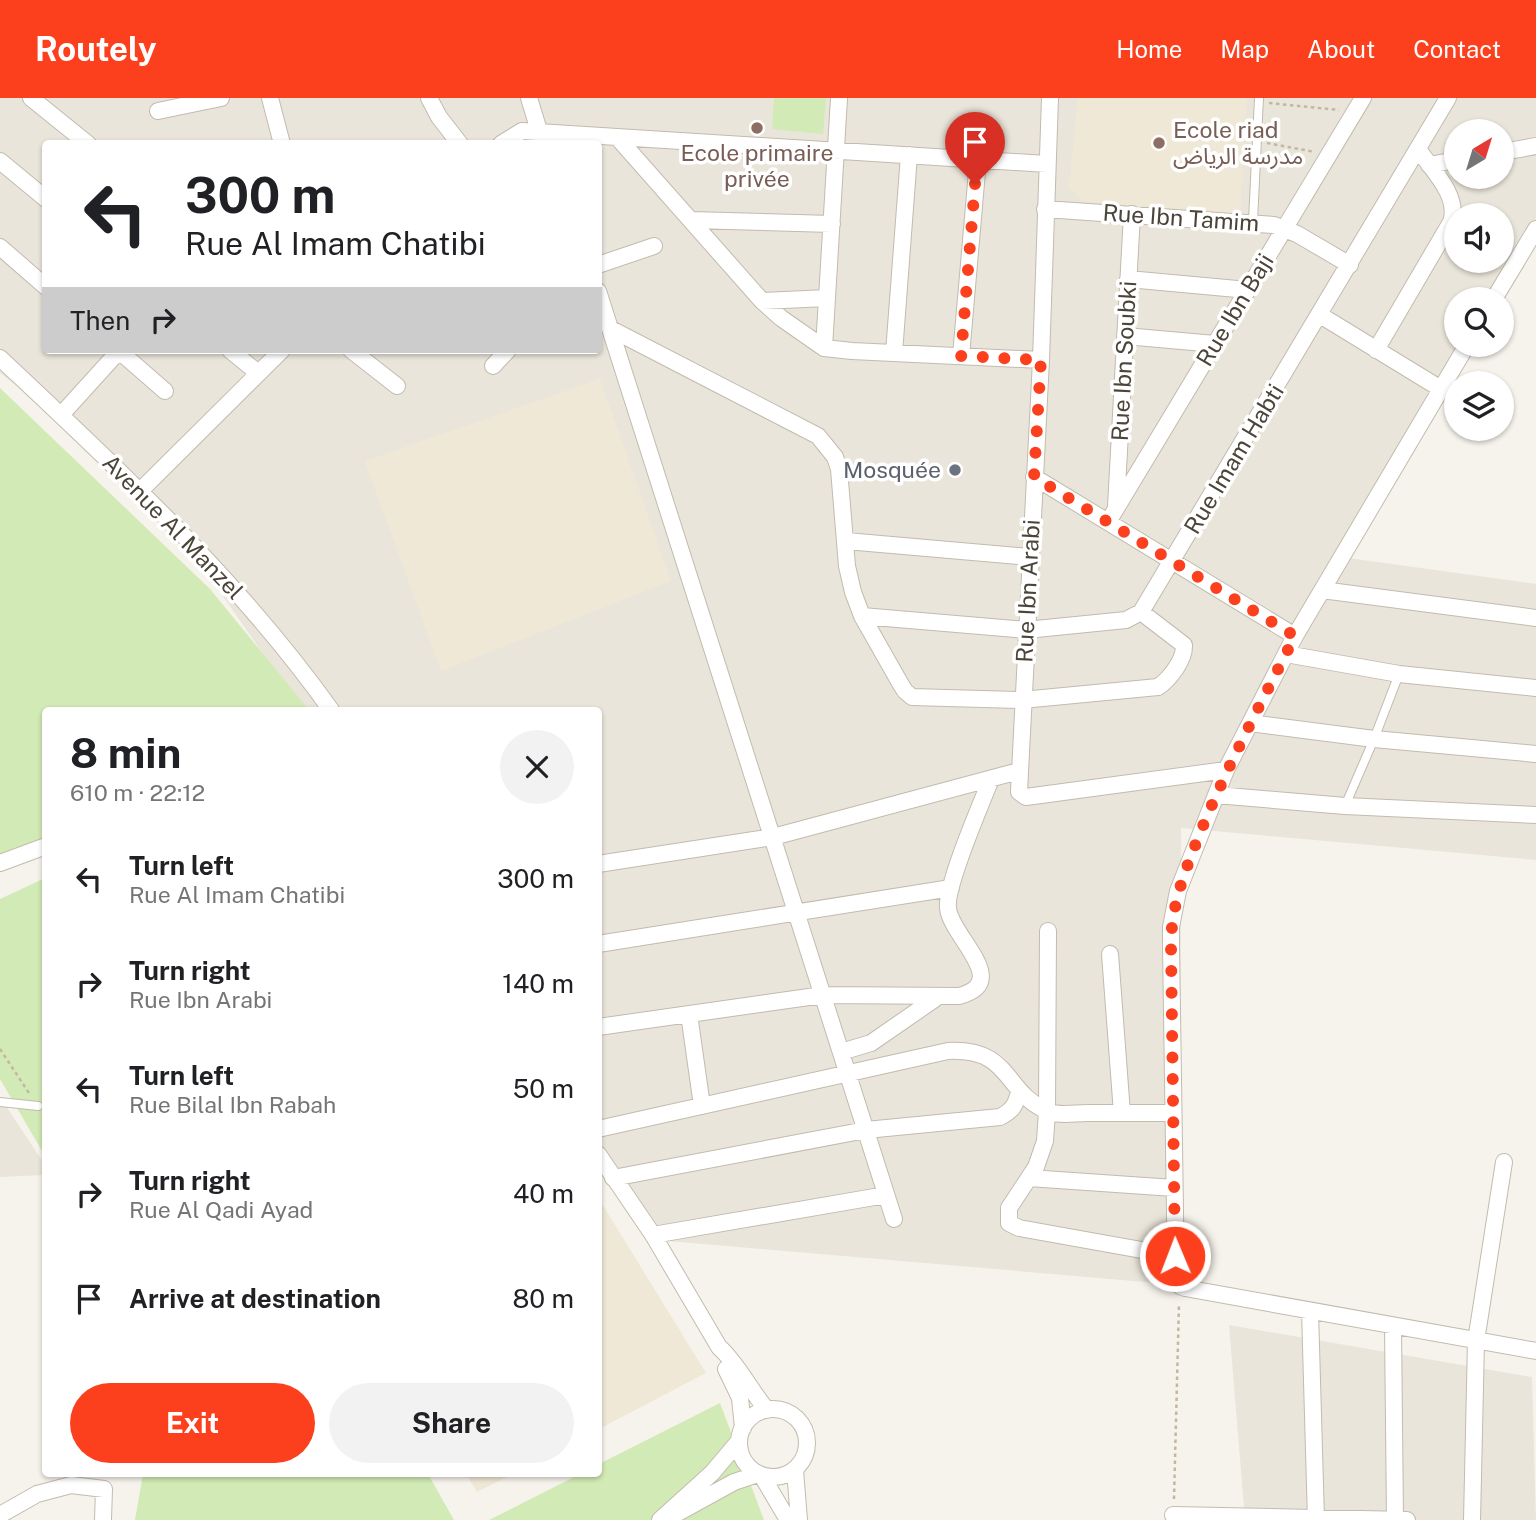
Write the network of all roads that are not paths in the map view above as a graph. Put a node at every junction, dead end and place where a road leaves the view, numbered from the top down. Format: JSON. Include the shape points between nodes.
{"nodes":[{"id":1,"x":31,"y":98,"type":"edge"},
{"id":2,"x":221,"y":98,"type":"edge"},
{"id":3,"x":270,"y":98,"type":"edge"},
{"id":4,"x":429,"y":98,"type":"edge"},
{"id":5,"x":529,"y":98,"type":"edge"},
{"id":6,"x":839,"y":98,"type":"edge"},
{"id":7,"x":1049,"y":98,"type":"edge"},
{"id":8,"x":1448,"y":98,"type":"edge"},
{"id":9,"x":203,"y":100,"type":"edge"},
{"id":10,"x":1258,"y":100,"type":"edge"},
{"id":11,"x":1359,"y":105,"type":"edge"},
{"id":12,"x":158,"y":111,"type":"dead end"},
{"id":13,"x":617,"y":137,"type":"junction"},
{"id":14,"x":540,"y":138,"type":"edge"},
{"id":15,"x":83,"y":140,"type":"edge"},
{"id":16,"x":281,"y":140,"type":"edge"},
{"id":17,"x":457,"y":140,"type":"edge"},
{"id":18,"x":507,"y":140,"type":"edge"},
{"id":19,"x":1536,"y":146,"type":"edge"},
{"id":20,"x":1418,"y":149,"type":"junction"},
{"id":21,"x":1514,"y":150,"type":"edge"},
{"id":22,"x":836,"y":151,"type":"junction"},
{"id":23,"x":909,"y":155,"type":"junction"},
{"id":24,"x":978,"y":160,"type":"junction"},
{"id":25,"x":0,"y":162,"type":"edge"},
{"id":26,"x":1444,"y":162,"type":"edge"},
{"id":27,"x":1047,"y":164,"type":"junction"},
{"id":28,"x":1429,"y":165,"type":"junction"},
{"id":29,"x":42,"y":196,"type":"edge"},
{"id":30,"x":1045,"y":209,"type":"junction"},
{"id":31,"x":1132,"y":214,"type":"junction"},
{"id":32,"x":691,"y":220,"type":"junction"},
{"id":33,"x":1253,"y":222,"type":"junction"},
{"id":34,"x":831,"y":224,"type":"junction"},
{"id":35,"x":1285,"y":228,"type":"junction"},
{"id":36,"x":1536,"y":229,"type":"edge"},
{"id":37,"x":653,"y":246,"type":"dead end"},
{"id":38,"x":0,"y":247,"type":"edge"},
{"id":39,"x":602,"y":264,"type":"edge"},
{"id":40,"x":1350,"y":265,"type":"junction"},
{"id":41,"x":1128,"y":279,"type":"junction"},
{"id":42,"x":42,"y":283,"type":"edge"},
{"id":43,"x":1501,"y":287,"type":"edge"},
{"id":44,"x":1248,"y":290,"type":"junction"},
{"id":45,"x":827,"y":298,"type":"junction"},
{"id":46,"x":762,"y":301,"type":"junction"},
{"id":47,"x":602,"y":303,"type":"edge"},
{"id":48,"x":1320,"y":315,"type":"junction"},
{"id":49,"x":611,"y":329,"type":"junction"},
{"id":50,"x":1125,"y":336,"type":"junction"},
{"id":51,"x":1215,"y":344,"type":"junction"},
{"id":52,"x":824,"y":348,"type":"junction"},
{"id":53,"x":1376,"y":349,"type":"junction"},
{"id":54,"x":116,"y":354,"type":"edge"},
{"id":55,"x":122,"y":354,"type":"edge"},
{"id":56,"x":235,"y":354,"type":"edge"},
{"id":57,"x":278,"y":354,"type":"edge"},
{"id":58,"x":356,"y":354,"type":"edge"},
{"id":59,"x":504,"y":354,"type":"edge"},
{"id":60,"x":894,"y":354,"type":"junction"},
{"id":61,"x":961,"y":356,"type":"junction"},
{"id":62,"x":1461,"y":357,"type":"edge"},
{"id":63,"x":0,"y":358,"type":"edge"},
{"id":64,"x":1041,"y":360,"type":"junction"},
{"id":65,"x":493,"y":366,"type":"dead end"},
{"id":66,"x":258,"y":373,"type":"junction"},
{"id":67,"x":397,"y":386,"type":"dead end"},
{"id":68,"x":1441,"y":389,"type":"junction"},
{"id":69,"x":165,"y":391,"type":"dead end"},
{"id":70,"x":61,"y":415,"type":"junction"},
{"id":71,"x":1034,"y":477,"type":"junction"},
{"id":72,"x":141,"y":490,"type":"junction"},
{"id":73,"x":1112,"y":515,"type":"junction"},
{"id":74,"x":846,"y":541,"type":"junction"},
{"id":75,"x":1029,"y":557,"type":"junction"},
{"id":76,"x":1172,"y":562,"type":"junction"},
{"id":77,"x":1322,"y":590,"type":"junction"},
{"id":78,"x":1141,"y":612,"type":"junction"},
{"id":79,"x":862,"y":616,"type":"junction"},
{"id":80,"x":1536,"y":618,"type":"edge"},
{"id":81,"x":1026,"y":630,"type":"junction"},
{"id":82,"x":1295,"y":636,"type":"junction"},
{"id":83,"x":1286,"y":654,"type":"junction"},
{"id":84,"x":1399,"y":674,"type":"junction"},
{"id":85,"x":1536,"y":688,"type":"edge"},
{"id":86,"x":1023,"y":700,"type":"junction"},
{"id":87,"x":329,"y":707,"type":"edge"},
{"id":88,"x":1250,"y":723,"type":"junction"},
{"id":89,"x":1374,"y":739,"type":"junction"},
{"id":90,"x":1536,"y":754,"type":"edge"},
{"id":91,"x":1226,"y":770,"type":"junction"},
{"id":92,"x":1019,"y":771,"type":"junction"},
{"id":93,"x":991,"y":779,"type":"junction"},
{"id":94,"x":1216,"y":794,"type":"junction"},
{"id":95,"x":1345,"y":806,"type":"junction"},
{"id":96,"x":1536,"y":816,"type":"edge"},
{"id":97,"x":774,"y":837,"type":"junction"},
{"id":98,"x":42,"y":847,"type":"edge"},
{"id":99,"x":0,"y":863,"type":"edge"},
{"id":100,"x":602,"y":863,"type":"edge"},
{"id":101,"x":951,"y":888,"type":"junction"},
{"id":102,"x":797,"y":912,"type":"junction"},
{"id":103,"x":1048,"y":931,"type":"dead end"},
{"id":104,"x":602,"y":943,"type":"edge"},
{"id":105,"x":1110,"y":954,"type":"dead end"},
{"id":106,"x":823,"y":995,"type":"junction"},
{"id":107,"x":939,"y":996,"type":"junction"},
{"id":108,"x":689,"y":1014,"type":"junction"},
{"id":109,"x":602,"y":1026,"type":"edge"},
{"id":110,"x":841,"y":1052,"type":"junction"},
{"id":111,"x":848,"y":1073,"type":"junction"},
{"id":112,"x":1018,"y":1092,"type":"junction"},
{"id":113,"x":0,"y":1102,"type":"edge"},
{"id":114,"x":38,"y":1106,"type":"road end"},
{"id":115,"x":702,"y":1106,"type":"junction"},
{"id":116,"x":1048,"y":1111,"type":"junction"},
{"id":117,"x":1122,"y":1113,"type":"junction"},
{"id":118,"x":1173,"y":1113,"type":"junction"},
{"id":119,"x":602,"y":1128,"type":"edge"},
{"id":120,"x":866,"y":1130,"type":"junction"},
{"id":121,"x":602,"y":1160,"type":"edge"},
{"id":122,"x":1504,"y":1163,"type":"dead end"},
{"id":123,"x":613,"y":1178,"type":"junction"},
{"id":124,"x":1029,"y":1178,"type":"junction"},
{"id":125,"x":1174,"y":1188,"type":"junction"},
{"id":126,"x":886,"y":1195,"type":"junction"},
{"id":127,"x":894,"y":1219,"type":"dead end"},
{"id":128,"x":653,"y":1235,"type":"junction"},
{"id":129,"x":1175,"y":1256,"type":"junction"},
{"id":130,"x":1310,"y":1311,"type":"junction"},
{"id":131,"x":1393,"y":1326,"type":"junction"},
{"id":132,"x":1476,"y":1340,"type":"junction"},
{"id":133,"x":719,"y":1347,"type":"junction"},
{"id":134,"x":1536,"y":1351,"type":"edge"},
{"id":135,"x":767,"y":1409,"type":"junction"},
{"id":136,"x":741,"y":1434,"type":"junction"},
{"id":137,"x":795,"y":1470,"type":"junction"},
{"id":138,"x":760,"y":1475,"type":"junction"},
{"id":139,"x":0,"y":1515,"type":"edge"},
{"id":140,"x":1173,"y":1515,"type":"road end"},
{"id":141,"x":1203,"y":1518,"type":"edge"},
{"id":142,"x":1316,"y":1518,"type":"edge"},
{"id":143,"x":103,"y":1520,"type":"edge"},
{"id":144,"x":660,"y":1520,"type":"edge"},
{"id":145,"x":666,"y":1520,"type":"edge"},
{"id":146,"x":788,"y":1520,"type":"edge"},
{"id":147,"x":799,"y":1520,"type":"edge"},
{"id":148,"x":1395,"y":1520,"type":"edge"},
{"id":149,"x":1407,"y":1520,"type":"edge"},
{"id":150,"x":1472,"y":1520,"type":"edge"}],
"edges":[{"from":1,"to":15,"type":"street"},
{"from":2,"to":9,"type":"street"},
{"from":3,"to":16,"type":"street"},
{"from":4,"to":17,"type":"street"},
{"from":5,"to":14,"type":"street"},
{"from":6,"to":22,"type":"street"},
{"from":7,"to":27,"type":"street","name":"Rue Ibn Arabi"},
{"from":8,"to":20,"type":"street","name":"Rue Imam Habti"},
{"from":9,"to":12,"type":"street"},
{"from":10,"to":33,"type":"lane"},
{"from":11,"to":35,"type":"street","name":"Rue Ibn Baji"},
{"from":13,"to":14,"type":"street"},
{"from":13,"to":22,"type":"street"},
{"from":13,"to":32,"type":"street"},
{"from":14,"to":18,"type":"street","via":[[522,131]]},
{"from":19,"to":21,"type":"street"},
{"from":20,"to":28,"type":"street"},
{"from":20,"to":40,"type":"street","name":"Rue Imam Habti"},
{"from":22,"to":23,"type":"street"},
{"from":22,"to":34,"type":"street"},
{"from":23,"to":24,"type":"street"},
{"from":23,"to":60,"type":"street"},
{"from":24,"to":27,"type":"street"},
{"from":24,"to":61,"type":"street"},
{"from":25,"to":29,"type":"street"},
{"from":26,"to":28,"type":"street"},
{"from":27,"to":30,"type":"street","name":"Rue Ibn Arabi"},
{"from":28,"to":53,"type":"street","via":[[1450,196],[1454,213]]},
{"from":30,"to":31,"type":"street","name":"Rue Ibn Tamim"},
{"from":30,"to":64,"type":"street","name":"Rue Ibn Arabi"},
{"from":31,"to":33,"type":"street","name":"Rue Ibn Tamim"},
{"from":31,"to":41,"type":"street","name":"Rue Ibn Soubki"},
{"from":32,"to":34,"type":"street"},
{"from":32,"to":46,"type":"street"},
{"from":33,"to":35,"type":"street","name":"Rue Ibn Tamim"},
{"from":34,"to":45,"type":"street"},
{"from":35,"to":40,"type":"street","name":"Rue Ibn Tamim"},
{"from":35,"to":44,"type":"street","name":"Rue Ibn Baji"},
{"from":36,"to":43,"type":"street"},
{"from":37,"to":39,"type":"street"},
{"from":38,"to":42,"type":"street"},
{"from":40,"to":48,"type":"street","name":"Rue Imam Habti"},
{"from":41,"to":44,"type":"street"},
{"from":41,"to":50,"type":"street","name":"Rue Ibn Soubki"},
{"from":44,"to":51,"type":"street","name":"Rue Ibn Baji"},
{"from":45,"to":46,"type":"street"},
{"from":45,"to":52,"type":"street"},
{"from":46,"to":52,"type":"street"},
{"from":47,"to":49,"type":"street"},
{"from":48,"to":53,"type":"street"},
{"from":48,"to":76,"type":"street","name":"Rue Imam Habti"},
{"from":49,"to":74,"type":"street","via":[[818,436],[839,469]]},
{"from":49,"to":97,"type":"street"},
{"from":50,"to":51,"type":"street"},
{"from":50,"to":73,"type":"street","name":"Rue Ibn Soubki"},
{"from":51,"to":73,"type":"street","name":"Rue Ibn Baji"},
{"from":52,"to":60,"type":"street"},
{"from":53,"to":68,"type":"street"},
{"from":54,"to":70,"type":"street"},
{"from":55,"to":69,"type":"street"},
{"from":56,"to":66,"type":"street"},
{"from":57,"to":66,"type":"street"},
{"from":58,"to":67,"type":"street"},
{"from":59,"to":65,"type":"street"},
{"from":60,"to":61,"type":"street"},
{"from":61,"to":64,"type":"street"},
{"from":62,"to":68,"type":"street"},
{"from":63,"to":70,"type":"street","name":"Avenue Al Manzel"},
{"from":64,"to":71,"type":"street","name":"Rue Ibn Arabi"},
{"from":66,"to":72,"type":"street"},
{"from":68,"to":77,"type":"street"},
{"from":70,"to":72,"type":"street","name":"Avenue Al Manzel"},
{"from":71,"to":73,"type":"street"},
{"from":71,"to":75,"type":"street","name":"Rue Ibn Arabi"},
{"from":72,"to":87,"type":"street","name":"Avenue Al Manzel","via":[[216,567]]},
{"from":73,"to":76,"type":"street"},
{"from":74,"to":75,"type":"street"},
{"from":74,"to":79,"type":"street","via":[[847,566]]},
{"from":75,"to":81,"type":"street","name":"Rue Ibn Arabi"},
{"from":76,"to":78,"type":"street","name":"Rue Imam Habti"},
{"from":76,"to":82,"type":"street"},
{"from":77,"to":80,"type":"street"},
{"from":77,"to":82,"type":"street"},
{"from":78,"to":81,"type":"street","via":[[1126,620]]},
{"from":78,"to":86,"type":"street","via":[[1184,645],[1183,656],[1165,682],[1158,687]]},
{"from":79,"to":81,"type":"street"},
{"from":79,"to":86,"type":"street","via":[[912,697]]},
{"from":81,"to":86,"type":"street","name":"Rue Ibn Arabi"},
{"from":82,"to":83,"type":"street"},
{"from":83,"to":84,"type":"street"},
{"from":83,"to":88,"type":"street"},
{"from":84,"to":85,"type":"street"},
{"from":84,"to":89,"type":"lane"},
{"from":86,"to":92,"type":"street","name":"Rue Ibn Arabi"},
{"from":88,"to":89,"type":"street"},
{"from":88,"to":91,"type":"street"},
{"from":89,"to":90,"type":"street"},
{"from":89,"to":95,"type":"lane"},
{"from":91,"to":92,"type":"street","name":"Rue Ibn Arabi","via":[[1026,797],[1018,789]]},
{"from":91,"to":94,"type":"street"},
{"from":92,"to":93,"type":"street"},
{"from":93,"to":97,"type":"street"},
{"from":93,"to":101,"type":"street"},
{"from":94,"to":95,"type":"street"},
{"from":94,"to":118,"type":"street","via":[[1173,909]]},
{"from":95,"to":96,"type":"street"},
{"from":97,"to":100,"type":"street"},
{"from":97,"to":102,"type":"street"},
{"from":98,"to":99,"type":"street"},
{"from":101,"to":102,"type":"street"},
{"from":101,"to":107,"type":"street","via":[[950,920],[979,964],[981,975],[970,993]]},
{"from":102,"to":104,"type":"street"},
{"from":102,"to":106,"type":"street"},
{"from":103,"to":116,"type":"street"},
{"from":105,"to":117,"type":"street"},
{"from":106,"to":107,"type":"street"},
{"from":106,"to":108,"type":"street"},
{"from":106,"to":110,"type":"street"},
{"from":107,"to":110,"type":"street","via":[[885,1035]]},
{"from":108,"to":109,"type":"street"},
{"from":108,"to":115,"type":"street"},
{"from":110,"to":111,"type":"street"},
{"from":111,"to":112,"type":"street","via":[[961,1050],[996,1062]]},
{"from":111,"to":115,"type":"street"},
{"from":111,"to":120,"type":"street"},
{"from":112,"to":116,"type":"street"},
{"from":112,"to":120,"type":"street","via":[[1017,1103],[1000,1117]]},
{"from":113,"to":114,"type":"lane"},
{"from":115,"to":119,"type":"street"},
{"from":116,"to":117,"type":"street"},
{"from":116,"to":124,"type":"street","via":[[1041,1154]]},
{"from":117,"to":118,"type":"street"},
{"from":118,"to":125,"type":"street"},
{"from":120,"to":123,"type":"street"},
{"from":120,"to":126,"type":"street"},
{"from":121,"to":123,"type":"street"},
{"from":122,"to":132,"type":"street"},
{"from":123,"to":128,"type":"street"},
{"from":124,"to":125,"type":"street"},
{"from":124,"to":129,"type":"street","via":[[1009,1208],[1013,1227]]},
{"from":125,"to":129,"type":"street"},
{"from":126,"to":127,"type":"street"},
{"from":126,"to":128,"type":"street"},
{"from":128,"to":133,"type":"street"},
{"from":129,"to":130,"type":"street","via":[[1180,1286]]},
{"from":130,"to":131,"type":"street"},
{"from":130,"to":142,"type":"street"},
{"from":131,"to":132,"type":"street"},
{"from":131,"to":148,"type":"street"},
{"from":132,"to":134,"type":"street"},
{"from":132,"to":150,"type":"street"},
{"from":133,"to":135,"type":"street"},
{"from":133,"to":136,"type":"street","via":[[740,1398]]},
{"from":135,"to":136,"type":"street","via":[[756,1413]]},
{"from":135,"to":137,"type":"street","via":[[789,1413],[804,1429],[807,1451]]},
{"from":136,"to":138,"type":"street","via":[[743,1461]]},
{"from":136,"to":144,"type":"street","via":[[712,1473]]},
{"from":137,"to":138,"type":"street","via":[[780,1477]]},
{"from":137,"to":147,"type":"street"},
{"from":138,"to":145,"type":"street","via":[[734,1482]]},
{"from":138,"to":146,"type":"street"},
{"from":139,"to":143,"type":"street","via":[[37,1494],[71,1485],[104,1489]]},
{"from":140,"to":141,"type":"street"},
{"from":141,"to":142,"type":"street"},
{"from":142,"to":148,"type":"street"},
{"from":148,"to":149,"type":"street"}]}
